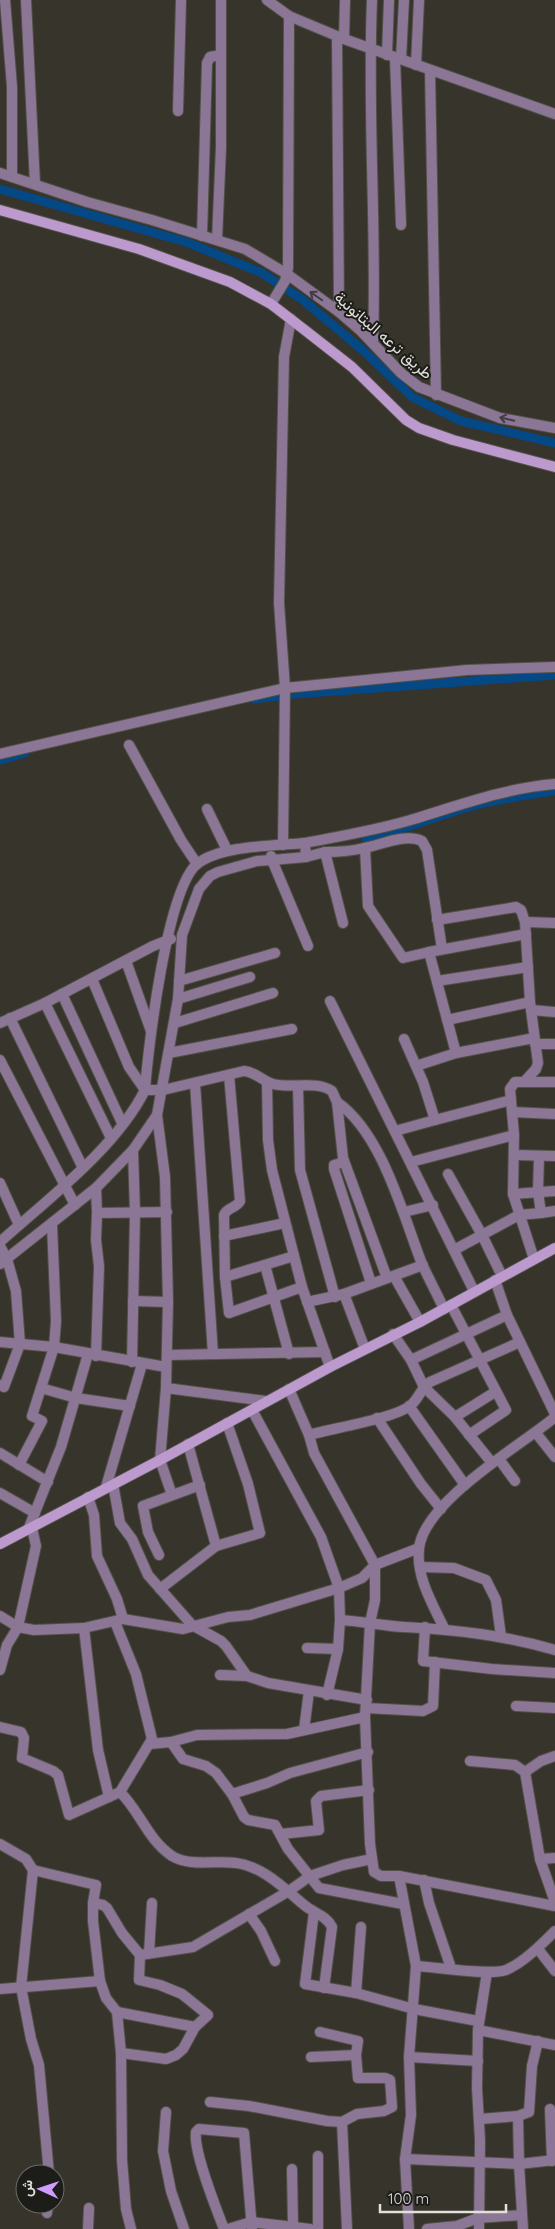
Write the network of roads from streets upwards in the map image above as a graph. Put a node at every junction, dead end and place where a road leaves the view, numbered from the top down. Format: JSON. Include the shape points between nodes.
{"nodes":[{"id":1,"x":5,"y":0,"type":"edge"},
{"id":2,"x":26,"y":0,"type":"edge"},
{"id":3,"x":181,"y":0,"type":"edge"},
{"id":4,"x":221,"y":0,"type":"edge"},
{"id":5,"x":268,"y":0,"type":"edge"},
{"id":6,"x":345,"y":0,"type":"edge"},
{"id":7,"x":372,"y":0,"type":"edge"},
{"id":8,"x":389,"y":0,"type":"edge"},
{"id":9,"x":404,"y":0,"type":"edge"},
{"id":10,"x":419,"y":0,"type":"edge"},
{"id":11,"x":278,"y":3,"type":"edge"},
{"id":12,"x":289,"y":16,"type":"junction"},
{"id":13,"x":341,"y":38,"type":"junction"},
{"id":14,"x":371,"y":49,"type":"junction"},
{"id":15,"x":221,"y":54,"type":"junction"},
{"id":16,"x":394,"y":57,"type":"junction"},
{"id":17,"x":416,"y":65,"type":"junction"},
{"id":18,"x":430,"y":70,"type":"junction"},
{"id":19,"x":178,"y":111,"type":"dead end"},
{"id":20,"x":555,"y":114,"type":"edge"},
{"id":21,"x":0,"y":173,"type":"edge"},
{"id":22,"x":12,"y":177,"type":"junction"},
{"id":23,"x":34,"y":184,"type":"junction"},
{"id":24,"x":0,"y":210,"type":"edge"},
{"id":25,"x":401,"y":225,"type":"dead end"},
{"id":26,"x":202,"y":236,"type":"junction"},
{"id":27,"x":217,"y":240,"type":"junction"},
{"id":28,"x":286,"y":278,"type":"junction"},
{"id":29,"x":273,"y":299,"type":"junction"},
{"id":30,"x":339,"y":312,"type":"junction"},
{"id":31,"x":290,"y":319,"type":"junction"},
{"id":32,"x":372,"y":343,"type":"junction"},
{"id":33,"x":436,"y":395,"type":"junction"},
{"id":34,"x":555,"y":428,"type":"edge"},
{"id":35,"x":555,"y":467,"type":"edge"},
{"id":36,"x":555,"y":667,"type":"edge"},
{"id":37,"x":285,"y":692,"type":"junction"},
{"id":38,"x":129,"y":745,"type":"dead end"},
{"id":39,"x":0,"y":754,"type":"edge"},
{"id":40,"x":555,"y":784,"type":"edge"},
{"id":41,"x":207,"y":809,"type":"dead end"},
{"id":42,"x":305,"y":843,"type":"junction"},
{"id":43,"x":283,"y":845,"type":"junction"},
{"id":44,"x":269,"y":847,"type":"junction"},
{"id":45,"x":365,"y":848,"type":"junction"},
{"id":46,"x":228,"y":850,"type":"junction"},
{"id":47,"x":325,"y":852,"type":"junction"},
{"id":48,"x":306,"y":857,"type":"junction"},
{"id":49,"x":272,"y":860,"type":"junction"},
{"id":50,"x":197,"y":864,"type":"junction"},
{"id":51,"x":437,"y":920,"type":"junction"},
{"id":52,"x":525,"y":922,"type":"junction"},
{"id":53,"x":343,"y":923,"type":"dead end"},
{"id":54,"x":555,"y":923,"type":"edge"},
{"id":55,"x":526,"y":934,"type":"junction"},
{"id":56,"x":182,"y":936,"type":"junction"},
{"id":57,"x":167,"y":940,"type":"junction"},
{"id":58,"x":308,"y":946,"type":"dead end"},
{"id":59,"x":442,"y":949,"type":"junction"},
{"id":60,"x":429,"y":952,"type":"junction"},
{"id":61,"x":275,"y":953,"type":"dead end"},
{"id":62,"x":126,"y":961,"type":"junction"},
{"id":63,"x":528,"y":967,"type":"junction"},
{"id":64,"x":250,"y":977,"type":"dead end"},
{"id":65,"x":92,"y":979,"type":"junction"},
{"id":66,"x":179,"y":981,"type":"junction"},
{"id":67,"x":437,"y":981,"type":"junction"},
{"id":68,"x":273,"y":993,"type":"dead end"},
{"id":69,"x":62,"y":994,"type":"junction"},
{"id":70,"x":178,"y":1000,"type":"junction"},
{"id":71,"x":330,"y":1001,"type":"dead end"},
{"id":72,"x":45,"y":1003,"type":"junction"},
{"id":73,"x":530,"y":1006,"type":"junction"},
{"id":74,"x":555,"y":1012,"type":"edge"},
{"id":75,"x":10,"y":1018,"type":"junction"},
{"id":76,"x":447,"y":1020,"type":"junction"},
{"id":77,"x":0,"y":1023,"type":"edge"},
{"id":78,"x":174,"y":1023,"type":"junction"},
{"id":79,"x":292,"y":1029,"type":"dead end"},
{"id":80,"x":151,"y":1031,"type":"junction"},
{"id":81,"x":404,"y":1039,"type":"dead end"},
{"id":82,"x":534,"y":1041,"type":"junction"},
{"id":83,"x":555,"y":1044,"type":"edge"},
{"id":84,"x":169,"y":1053,"type":"junction"},
{"id":85,"x":456,"y":1053,"type":"junction"},
{"id":86,"x":0,"y":1060,"type":"edge"},
{"id":87,"x":416,"y":1066,"type":"junction"},
{"id":88,"x":229,"y":1075,"type":"junction"},
{"id":89,"x":525,"y":1081,"type":"junction"},
{"id":90,"x":267,"y":1082,"type":"junction"},
{"id":91,"x":555,"y":1082,"type":"edge"},
{"id":92,"x":195,"y":1083,"type":"junction"},
{"id":93,"x":298,"y":1086,"type":"junction"},
{"id":94,"x":144,"y":1090,"type":"junction"},
{"id":95,"x":163,"y":1090,"type":"junction"},
{"id":96,"x":510,"y":1100,"type":"junction"},
{"id":97,"x":337,"y":1102,"type":"junction"},
{"id":98,"x":512,"y":1112,"type":"junction"},
{"id":99,"x":555,"y":1114,"type":"edge"},
{"id":100,"x":157,"y":1115,"type":"junction"},
{"id":101,"x":436,"y":1120,"type":"junction"},
{"id":102,"x":122,"y":1123,"type":"junction"},
{"id":103,"x":395,"y":1131,"type":"junction"},
{"id":104,"x":514,"y":1135,"type":"junction"},
{"id":105,"x":111,"y":1138,"type":"junction"},
{"id":106,"x":133,"y":1150,"type":"junction"},
{"id":107,"x":515,"y":1155,"type":"junction"},
{"id":108,"x":539,"y":1156,"type":"junction"},
{"id":109,"x":555,"y":1156,"type":"edge"},
{"id":110,"x":344,"y":1162,"type":"junction"},
{"id":111,"x":411,"y":1162,"type":"junction"},
{"id":112,"x":83,"y":1168,"type":"junction"},
{"id":113,"x":448,"y":1174,"type":"dead end"},
{"id":114,"x":0,"y":1183,"type":"edge"},
{"id":115,"x":64,"y":1186,"type":"junction"},
{"id":116,"x":96,"y":1188,"type":"junction"},
{"id":117,"x":555,"y":1191,"type":"edge"},
{"id":118,"x":538,"y":1192,"type":"junction"},
{"id":119,"x":513,"y":1194,"type":"junction"},
{"id":120,"x":75,"y":1205,"type":"junction"},
{"id":121,"x":433,"y":1205,"type":"junction"},
{"id":122,"x":555,"y":1211,"type":"edge"},
{"id":123,"x":168,"y":1212,"type":"junction"},
{"id":124,"x":404,"y":1212,"type":"junction"},
{"id":125,"x":97,"y":1213,"type":"junction"},
{"id":126,"x":135,"y":1213,"type":"junction"},
{"id":127,"x":540,"y":1213,"type":"junction"},
{"id":128,"x":519,"y":1215,"type":"junction"},
{"id":129,"x":285,"y":1223,"type":"junction"},
{"id":130,"x":52,"y":1225,"type":"junction"},
{"id":131,"x":18,"y":1226,"type":"junction"},
{"id":132,"x":482,"y":1235,"type":"junction"},
{"id":133,"x":224,"y":1236,"type":"junction"},
{"id":134,"x":0,"y":1242,"type":"edge"},
{"id":135,"x":0,"y":1246,"type":"edge"},
{"id":136,"x":555,"y":1248,"type":"edge"},
{"id":137,"x":454,"y":1250,"type":"junction"},
{"id":138,"x":294,"y":1256,"type":"junction"},
{"id":139,"x":534,"y":1259,"type":"junction"},
{"id":140,"x":3,"y":1262,"type":"edge"},
{"id":141,"x":265,"y":1265,"type":"junction"},
{"id":142,"x":423,"y":1265,"type":"junction"},
{"id":143,"x":390,"y":1277,"type":"junction"},
{"id":144,"x":224,"y":1278,"type":"junction"},
{"id":145,"x":498,"y":1278,"type":"junction"},
{"id":146,"x":371,"y":1283,"type":"junction"},
{"id":147,"x":302,"y":1287,"type":"junction"},
{"id":148,"x":474,"y":1291,"type":"junction"},
{"id":149,"x":339,"y":1296,"type":"junction"},
{"id":150,"x":275,"y":1297,"type":"junction"},
{"id":151,"x":133,"y":1301,"type":"junction"},
{"id":152,"x":168,"y":1302,"type":"junction"},
{"id":153,"x":307,"y":1302,"type":"junction"},
{"id":154,"x":447,"y":1307,"type":"junction"},
{"id":155,"x":508,"y":1315,"type":"junction"},
{"id":156,"x":420,"y":1322,"type":"junction"},
{"id":157,"x":467,"y":1333,"type":"junction"},
{"id":158,"x":393,"y":1334,"type":"junction"},
{"id":159,"x":0,"y":1342,"type":"edge"},
{"id":160,"x":520,"y":1342,"type":"junction"},
{"id":161,"x":20,"y":1344,"type":"junction"},
{"id":162,"x":54,"y":1348,"type":"junction"},
{"id":163,"x":365,"y":1348,"type":"junction"},
{"id":164,"x":325,"y":1352,"type":"junction"},
{"id":165,"x":213,"y":1354,"type":"junction"},
{"id":166,"x":289,"y":1354,"type":"junction"},
{"id":167,"x":92,"y":1355,"type":"junction"},
{"id":168,"x":168,"y":1355,"type":"junction"},
{"id":169,"x":411,"y":1360,"type":"junction"},
{"id":170,"x":479,"y":1361,"type":"junction"},
{"id":171,"x":137,"y":1363,"type":"junction"},
{"id":172,"x":330,"y":1366,"type":"junction"},
{"id":173,"x":166,"y":1367,"type":"junction"},
{"id":174,"x":0,"y":1386,"type":"edge"},
{"id":175,"x":424,"y":1387,"type":"junction"},
{"id":176,"x":41,"y":1388,"type":"junction"},
{"id":177,"x":166,"y":1388,"type":"junction"},
{"id":178,"x":289,"y":1389,"type":"junction"},
{"id":179,"x":495,"y":1392,"type":"junction"},
{"id":180,"x":76,"y":1398,"type":"junction"},
{"id":181,"x":266,"y":1401,"type":"junction"},
{"id":182,"x":130,"y":1406,"type":"junction"},
{"id":183,"x":409,"y":1406,"type":"junction"},
{"id":184,"x":252,"y":1410,"type":"junction"},
{"id":185,"x":555,"y":1415,"type":"edge"},
{"id":186,"x":455,"y":1416,"type":"junction"},
{"id":187,"x":377,"y":1418,"type":"junction"},
{"id":188,"x":227,"y":1423,"type":"junction"},
{"id":189,"x":536,"y":1433,"type":"junction"},
{"id":190,"x":309,"y":1435,"type":"junction"},
{"id":191,"x":469,"y":1435,"type":"junction"},
{"id":192,"x":188,"y":1444,"type":"junction"},
{"id":193,"x":0,"y":1453,"type":"edge"},
{"id":194,"x":555,"y":1457,"type":"edge"},
{"id":195,"x":160,"y":1460,"type":"junction"},
{"id":196,"x":495,"y":1461,"type":"junction"},
{"id":197,"x":19,"y":1465,"type":"junction"},
{"id":198,"x":515,"y":1481,"type":"dead end"},
{"id":199,"x":48,"y":1482,"type":"junction"},
{"id":200,"x":110,"y":1485,"type":"junction"},
{"id":201,"x":200,"y":1485,"type":"junction"},
{"id":202,"x":465,"y":1485,"type":"junction"},
{"id":203,"x":0,"y":1493,"type":"edge"},
{"id":204,"x":172,"y":1495,"type":"junction"},
{"id":205,"x":88,"y":1497,"type":"junction"},
{"id":206,"x":441,"y":1509,"type":"junction"},
{"id":207,"x":35,"y":1512,"type":"junction"},
{"id":208,"x":30,"y":1529,"type":"junction"},
{"id":209,"x":148,"y":1532,"type":"junction"},
{"id":210,"x":132,"y":1539,"type":"junction"},
{"id":211,"x":0,"y":1544,"type":"edge"},
{"id":212,"x":216,"y":1546,"type":"junction"},
{"id":213,"x":419,"y":1548,"type":"junction"},
{"id":214,"x":158,"y":1555,"type":"dead end"},
{"id":215,"x":375,"y":1565,"type":"junction"},
{"id":216,"x":420,"y":1568,"type":"junction"},
{"id":217,"x":339,"y":1588,"type":"junction"},
{"id":218,"x":160,"y":1589,"type":"junction"},
{"id":219,"x":0,"y":1616,"type":"edge"},
{"id":220,"x":119,"y":1620,"type":"junction"},
{"id":221,"x":340,"y":1620,"type":"junction"},
{"id":222,"x":370,"y":1623,"type":"junction"},
{"id":223,"x":192,"y":1625,"type":"junction"},
{"id":224,"x":18,"y":1627,"type":"junction"},
{"id":225,"x":425,"y":1627,"type":"junction"},
{"id":226,"x":84,"y":1628,"type":"junction"},
{"id":227,"x":444,"y":1628,"type":"junction"},
{"id":228,"x":501,"y":1636,"type":"junction"},
{"id":229,"x":306,"y":1648,"type":"dead end"},
{"id":230,"x":338,"y":1648,"type":"junction"},
{"id":231,"x":555,"y":1650,"type":"edge"},
{"id":232,"x":435,"y":1662,"type":"junction"},
{"id":233,"x":0,"y":1670,"type":"edge"},
{"id":234,"x":555,"y":1673,"type":"edge"},
{"id":235,"x":220,"y":1676,"type":"dead end"},
{"id":236,"x":247,"y":1676,"type":"junction"},
{"id":237,"x":309,"y":1691,"type":"junction"},
{"id":238,"x":327,"y":1694,"type":"junction"},
{"id":239,"x":516,"y":1706,"type":"dead end"},
{"id":240,"x":366,"y":1708,"type":"junction"},
{"id":241,"x":555,"y":1708,"type":"edge"},
{"id":242,"x":0,"y":1727,"type":"edge"},
{"id":243,"x":304,"y":1730,"type":"junction"},
{"id":244,"x":171,"y":1742,"type":"junction"},
{"id":245,"x":150,"y":1744,"type":"junction"},
{"id":246,"x":368,"y":1752,"type":"junction"},
{"id":247,"x":555,"y":1756,"type":"edge"},
{"id":248,"x":470,"y":1761,"type":"dead end"},
{"id":249,"x":525,"y":1772,"type":"junction"},
{"id":250,"x":369,"y":1790,"type":"junction"},
{"id":251,"x":120,"y":1792,"type":"junction"},
{"id":252,"x":232,"y":1794,"type":"junction"},
{"id":253,"x":109,"y":1796,"type":"junction"},
{"id":254,"x":282,"y":1834,"type":"junction"},
{"id":255,"x":0,"y":1844,"type":"edge"},
{"id":256,"x":555,"y":1858,"type":"edge"},
{"id":257,"x":372,"y":1859,"type":"junction"},
{"id":258,"x":540,"y":1859,"type":"junction"},
{"id":259,"x":33,"y":1870,"type":"junction"},
{"id":260,"x":310,"y":1876,"type":"junction"},
{"id":261,"x":399,"y":1876,"type":"junction"},
{"id":262,"x":424,"y":1880,"type":"junction"},
{"id":263,"x":289,"y":1891,"type":"junction"},
{"id":264,"x":554,"y":1897,"type":"edge"},
{"id":265,"x":93,"y":1903,"type":"junction"},
{"id":266,"x":152,"y":1903,"type":"dead end"},
{"id":267,"x":403,"y":1904,"type":"junction"},
{"id":268,"x":555,"y":1906,"type":"edge"},
{"id":269,"x":314,"y":1912,"type":"junction"},
{"id":270,"x":250,"y":1914,"type":"junction"},
{"id":271,"x":361,"y":1927,"type":"dead end"},
{"id":272,"x":555,"y":1932,"type":"edge"},
{"id":273,"x":538,"y":1949,"type":"junction"},
{"id":274,"x":144,"y":1954,"type":"junction"},
{"id":275,"x":275,"y":1961,"type":"dead end"},
{"id":276,"x":416,"y":1966,"type":"junction"},
{"id":277,"x":451,"y":1968,"type":"junction"},
{"id":278,"x":555,"y":1971,"type":"edge"},
{"id":279,"x":487,"y":1972,"type":"junction"},
{"id":280,"x":100,"y":1981,"type":"junction"},
{"id":281,"x":21,"y":1986,"type":"junction"},
{"id":282,"x":324,"y":1988,"type":"junction"},
{"id":283,"x":0,"y":1989,"type":"edge"},
{"id":284,"x":356,"y":1993,"type":"junction"},
{"id":285,"x":414,"y":2009,"type":"junction"},
{"id":286,"x":117,"y":2012,"type":"junction"},
{"id":287,"x":478,"y":2025,"type":"junction"},
{"id":288,"x":195,"y":2027,"type":"junction"},
{"id":289,"x":320,"y":2032,"type":"dead end"},
{"id":290,"x":538,"y":2042,"type":"junction"},
{"id":291,"x":555,"y":2045,"type":"edge"},
{"id":292,"x":121,"y":2054,"type":"junction"},
{"id":293,"x":356,"y":2055,"type":"junction"},
{"id":294,"x":312,"y":2057,"type":"dead end"},
{"id":295,"x":409,"y":2057,"type":"junction"},
{"id":296,"x":478,"y":2061,"type":"junction"},
{"id":297,"x":210,"y":2102,"type":"dead end"},
{"id":298,"x":550,"y":2109,"type":"dead end"},
{"id":299,"x":166,"y":2112,"type":"dead end"},
{"id":300,"x":518,"y":2116,"type":"junction"},
{"id":301,"x":480,"y":2119,"type":"junction"},
{"id":302,"x":342,"y":2122,"type":"junction"},
{"id":303,"x":318,"y":2156,"type":"dead end"},
{"id":304,"x":405,"y":2159,"type":"junction"},
{"id":305,"x":553,"y":2161,"type":"edge"},
{"id":306,"x":480,"y":2162,"type":"junction"},
{"id":307,"x":48,"y":2164,"type":"edge"},
{"id":308,"x":518,"y":2164,"type":"junction"},
{"id":309,"x":292,"y":2170,"type":"dead end"},
{"id":310,"x":89,"y":2208,"type":"dead end"},
{"id":311,"x":522,"y":2215,"type":"junction"},
{"id":312,"x":478,"y":2218,"type":"junction"},
{"id":313,"x":252,"y":2226,"type":"edge"},
{"id":314,"x":293,"y":2227,"type":"junction"},
{"id":315,"x":458,"y":2227,"type":"edge"},
{"id":316,"x":88,"y":2229,"type":"edge"},
{"id":317,"x":131,"y":2229,"type":"edge"},
{"id":318,"x":184,"y":2229,"type":"edge"},
{"id":319,"x":224,"y":2229,"type":"edge"},
{"id":320,"x":228,"y":2229,"type":"edge"},
{"id":321,"x":308,"y":2229,"type":"edge"},
{"id":322,"x":318,"y":2229,"type":"edge"},
{"id":323,"x":347,"y":2229,"type":"edge"},
{"id":324,"x":409,"y":2229,"type":"edge"},
{"id":325,"x":427,"y":2229,"type":"edge"},
{"id":326,"x":479,"y":2229,"type":"edge"},
{"id":327,"x":523,"y":2229,"type":"edge"}],
"edges":[{"from":1,"to":22,"type":"street","via":[[12,87]]},
{"from":2,"to":23,"type":"street"},
{"from":3,"to":19,"type":"street"},
{"from":4,"to":15,"type":"street"},
{"from":5,"to":11,"type":"street"},
{"from":6,"to":13,"type":"street"},
{"from":7,"to":14,"type":"street"},
{"from":8,"to":16,"type":"street"},
{"from":9,"to":16,"type":"street"},
{"from":10,"to":17,"type":"street"},
{"from":11,"to":12,"type":"street"},
{"from":12,"to":13,"type":"street"},
{"from":12,"to":28,"type":"street"},
{"from":13,"to":14,"type":"street"},
{"from":13,"to":30,"type":"street"},
{"from":14,"to":16,"type":"street"},
{"from":14,"to":32,"type":"street","via":[[375,226]]},
{"from":15,"to":26,"type":"street","via":[[210,57],[207,63]]},
{"from":15,"to":27,"type":"street"},
{"from":16,"to":17,"type":"street"},
{"from":16,"to":25,"type":"street"},
{"from":17,"to":18,"type":"street"},
{"from":18,"to":20,"type":"street"},
{"from":18,"to":33,"type":"street"},
{"from":21,"to":22,"type":"street","name":"طريق ترعه البتانونية"},
{"from":22,"to":23,"type":"street","name":"طريق ترعه البتانونية"},
{"from":23,"to":26,"type":"street","name":"طريق ترعه البتانونية"},
{"from":24,"to":29,"type":"street","via":[[164,258]]},
{"from":26,"to":27,"type":"street","name":"طريق ترعه البتانونية"},
{"from":27,"to":28,"type":"street","name":"طريق ترعه البتانونية","via":[[245,250]]},
{"from":28,"to":29,"type":"street"},
{"from":30,"to":28,"type":"street","name":"طريق ترعه البتانونية","one_way":true},
{"from":29,"to":31,"type":"street"},
{"from":30,"to":32,"type":"street","name":"طريق ترعه البتانونية"},
{"from":31,"to":35,"type":"street","via":[[352,367],[393,409],[419,428]]},
{"from":31,"to":37,"type":"street","via":[[284,357],[279,603]]},
{"from":32,"to":33,"type":"street","name":"طريق ترعه البتانونية","via":[[409,380]]},
{"from":34,"to":33,"type":"street","name":"طريق ترعه البتانونية","one_way":true,"via":[[500,418]]},
{"from":36,"to":37,"type":"street","via":[[467,670]]},
{"from":37,"to":39,"type":"street"},
{"from":37,"to":43,"type":"street"},
{"from":38,"to":50,"type":"street"},
{"from":40,"to":42,"type":"street","via":[[532,786],[412,820]]},
{"from":41,"to":46,"type":"street"},
{"from":42,"to":43,"type":"street"},
{"from":42,"to":48,"type":"street"},
{"from":43,"to":44,"type":"street"},
{"from":44,"to":46,"type":"street"},
{"from":44,"to":49,"type":"street"},
{"from":45,"to":47,"type":"street"},
{"from":45,"to":51,"type":"street","via":[[410,839],[422,841],[427,850]]},
{"from":45,"to":60,"type":"street","via":[[369,910],[403,958]]},
{"from":46,"to":50,"type":"street"},
{"from":47,"to":48,"type":"street"},
{"from":47,"to":53,"type":"street"},
{"from":48,"to":49,"type":"street"},
{"from":49,"to":56,"type":"street","via":[[237,865],[210,876],[199,889]]},
{"from":49,"to":58,"type":"street"},
{"from":50,"to":57,"type":"street","via":[[181,890]]},
{"from":51,"to":52,"type":"street","via":[[516,907],[521,910]]},
{"from":51,"to":59,"type":"street"},
{"from":52,"to":54,"type":"street"},
{"from":52,"to":55,"type":"street"},
{"from":55,"to":59,"type":"street"},
{"from":55,"to":63,"type":"street"},
{"from":56,"to":57,"type":"street"},
{"from":56,"to":66,"type":"street"},
{"from":57,"to":62,"type":"street"},
{"from":57,"to":80,"type":"street"},
{"from":59,"to":60,"type":"street"},
{"from":60,"to":67,"type":"street"},
{"from":61,"to":66,"type":"street"},
{"from":62,"to":65,"type":"street"},
{"from":62,"to":80,"type":"street"},
{"from":63,"to":67,"type":"street"},
{"from":63,"to":73,"type":"street"},
{"from":64,"to":70,"type":"street"},
{"from":65,"to":69,"type":"street"},
{"from":65,"to":94,"type":"street","via":[[129,1067]]},
{"from":66,"to":70,"type":"street"},
{"from":67,"to":76,"type":"street"},
{"from":68,"to":78,"type":"street"},
{"from":69,"to":72,"type":"street"},
{"from":69,"to":102,"type":"street"},
{"from":70,"to":78,"type":"street"},
{"from":71,"to":103,"type":"street"},
{"from":72,"to":75,"type":"street"},
{"from":72,"to":105,"type":"street"},
{"from":73,"to":74,"type":"street"},
{"from":73,"to":76,"type":"street"},
{"from":73,"to":82,"type":"street"},
{"from":75,"to":77,"type":"street"},
{"from":75,"to":112,"type":"street"},
{"from":76,"to":85,"type":"street"},
{"from":78,"to":84,"type":"street"},
{"from":79,"to":84,"type":"street"},
{"from":80,"to":94,"type":"street"},
{"from":81,"to":87,"type":"street"},
{"from":82,"to":83,"type":"street"},
{"from":82,"to":85,"type":"street"},
{"from":82,"to":89,"type":"street","via":[[538,1065]]},
{"from":84,"to":95,"type":"street"},
{"from":85,"to":87,"type":"street"},
{"from":86,"to":115,"type":"street"},
{"from":87,"to":101,"type":"street"},
{"from":88,"to":90,"type":"street","via":[[249,1071]]},
{"from":88,"to":92,"type":"street"},
{"from":88,"to":133,"type":"street","via":[[240,1201],[224,1213]]},
{"from":89,"to":91,"type":"street"},
{"from":89,"to":96,"type":"street","via":[[512,1083]]},
{"from":90,"to":93,"type":"street"},
{"from":90,"to":129,"type":"street","via":[[270,1159]]},
{"from":92,"to":95,"type":"street"},
{"from":92,"to":165,"type":"street"},
{"from":93,"to":97,"type":"street","via":[[329,1089]]},
{"from":93,"to":149,"type":"street","via":[[300,1170]]},
{"from":94,"to":95,"type":"street"},
{"from":94,"to":102,"type":"street"},
{"from":95,"to":100,"type":"street"},
{"from":96,"to":98,"type":"street"},
{"from":96,"to":101,"type":"street"},
{"from":97,"to":110,"type":"street"},
{"from":97,"to":124,"type":"street","via":[[349,1113],[376,1151]]},
{"from":98,"to":99,"type":"street"},
{"from":98,"to":104,"type":"street"},
{"from":100,"to":106,"type":"street"},
{"from":100,"to":123,"type":"street"},
{"from":101,"to":103,"type":"street"},
{"from":102,"to":105,"type":"street"},
{"from":103,"to":111,"type":"street"},
{"from":104,"to":107,"type":"street"},
{"from":104,"to":111,"type":"street"},
{"from":105,"to":112,"type":"street"},
{"from":106,"to":116,"type":"street"},
{"from":106,"to":126,"type":"street"},
{"from":107,"to":108,"type":"street"},
{"from":107,"to":119,"type":"street"},
{"from":108,"to":109,"type":"street"},
{"from":108,"to":118,"type":"street"},
{"from":110,"to":143,"type":"street"},
{"from":110,"to":146,"type":"street","via":[[334,1165],[334,1169]]},
{"from":111,"to":121,"type":"street"},
{"from":112,"to":115,"type":"street"},
{"from":113,"to":132,"type":"street"},
{"from":114,"to":131,"type":"street"},
{"from":115,"to":120,"type":"street"},
{"from":115,"to":131,"type":"street"},
{"from":116,"to":120,"type":"street"},
{"from":116,"to":125,"type":"street"},
{"from":117,"to":118,"type":"street"},
{"from":118,"to":119,"type":"street"},
{"from":118,"to":127,"type":"street"},
{"from":119,"to":128,"type":"street"},
{"from":120,"to":130,"type":"street"},
{"from":121,"to":124,"type":"street"},
{"from":121,"to":137,"type":"street"},
{"from":122,"to":127,"type":"street"},
{"from":123,"to":126,"type":"street"},
{"from":123,"to":152,"type":"street"},
{"from":124,"to":142,"type":"street"},
{"from":125,"to":126,"type":"street"},
{"from":125,"to":167,"type":"street","via":[[99,1266]]},
{"from":126,"to":151,"type":"street"},
{"from":127,"to":128,"type":"street"},
{"from":128,"to":132,"type":"street"},
{"from":128,"to":139,"type":"street"},
{"from":129,"to":133,"type":"street"},
{"from":129,"to":138,"type":"street"},
{"from":130,"to":140,"type":"street"},
{"from":130,"to":162,"type":"street"},
{"from":131,"to":134,"type":"street"},
{"from":132,"to":137,"type":"street"},
{"from":132,"to":145,"type":"street"},
{"from":133,"to":144,"type":"street"},
{"from":135,"to":140,"type":"street"},
{"from":136,"to":139,"type":"street"},
{"from":137,"to":148,"type":"street"},
{"from":138,"to":141,"type":"street"},
{"from":138,"to":147,"type":"street"},
{"from":139,"to":145,"type":"street"},
{"from":140,"to":161,"type":"street","via":[[17,1298]]},
{"from":141,"to":144,"type":"street"},
{"from":141,"to":150,"type":"street"},
{"from":142,"to":143,"type":"street"},
{"from":142,"to":154,"type":"street"},
{"from":143,"to":146,"type":"street"},
{"from":143,"to":156,"type":"street"},
{"from":144,"to":150,"type":"street","via":[[229,1313]]},
{"from":145,"to":148,"type":"street"},
{"from":145,"to":155,"type":"street"},
{"from":146,"to":149,"type":"street"},
{"from":147,"to":150,"type":"street"},
{"from":147,"to":153,"type":"street"},
{"from":148,"to":154,"type":"street"},
{"from":149,"to":153,"type":"street"},
{"from":149,"to":163,"type":"street"},
{"from":150,"to":166,"type":"street"},
{"from":151,"to":152,"type":"street"},
{"from":151,"to":171,"type":"street"},
{"from":152,"to":168,"type":"street"},
{"from":153,"to":164,"type":"street"},
{"from":154,"to":156,"type":"street"},
{"from":154,"to":157,"type":"street"},
{"from":155,"to":157,"type":"street"},
{"from":155,"to":160,"type":"street"},
{"from":156,"to":158,"type":"street"},
{"from":157,"to":169,"type":"street"},
{"from":157,"to":170,"type":"street"},
{"from":158,"to":163,"type":"street"},
{"from":158,"to":169,"type":"street"},
{"from":159,"to":161,"type":"street"},
{"from":160,"to":170,"type":"street"},
{"from":160,"to":185,"type":"street"},
{"from":161,"to":162,"type":"street"},
{"from":161,"to":174,"type":"street","via":[[4,1387]]},
{"from":162,"to":167,"type":"street"},
{"from":162,"to":176,"type":"street"},
{"from":163,"to":172,"type":"street"},
{"from":164,"to":166,"type":"street"},
{"from":164,"to":172,"type":"street"},
{"from":165,"to":166,"type":"street"},
{"from":165,"to":168,"type":"street"},
{"from":167,"to":171,"type":"street"},
{"from":167,"to":180,"type":"street"},
{"from":168,"to":173,"type":"street"},
{"from":169,"to":175,"type":"street"},
{"from":170,"to":175,"type":"street"},
{"from":170,"to":179,"type":"street"},
{"from":171,"to":173,"type":"street"},
{"from":171,"to":182,"type":"street"},
{"from":172,"to":178,"type":"street"},
{"from":173,"to":177,"type":"street"},
{"from":175,"to":183,"type":"street"},
{"from":175,"to":186,"type":"street"},
{"from":176,"to":180,"type":"street"},
{"from":176,"to":197,"type":"street","via":[[32,1416],[42,1421]]},
{"from":177,"to":181,"type":"street"},
{"from":177,"to":195,"type":"street"},
{"from":178,"to":181,"type":"street"},
{"from":178,"to":190,"type":"street"},
{"from":179,"to":186,"type":"street"},
{"from":179,"to":191,"type":"street","via":[[506,1410]]},
{"from":180,"to":182,"type":"street"},
{"from":180,"to":199,"type":"street"},
{"from":181,"to":184,"type":"street"},
{"from":182,"to":200,"type":"street"},
{"from":183,"to":187,"type":"street"},
{"from":183,"to":202,"type":"street"},
{"from":184,"to":188,"type":"street"},
{"from":184,"to":217,"type":"street","via":[[321,1537]]},
{"from":185,"to":189,"type":"street"},
{"from":186,"to":191,"type":"street"},
{"from":187,"to":190,"type":"street"},
{"from":187,"to":206,"type":"street"},
{"from":188,"to":192,"type":"street"},
{"from":188,"to":212,"type":"street","via":[[248,1484],[260,1533]]},
{"from":189,"to":194,"type":"street"},
{"from":189,"to":196,"type":"street"},
{"from":190,"to":215,"type":"street","via":[[314,1453]]},
{"from":191,"to":196,"type":"street"},
{"from":192,"to":195,"type":"street"},
{"from":192,"to":201,"type":"street"},
{"from":193,"to":197,"type":"street"},
{"from":195,"to":200,"type":"street"},
{"from":195,"to":204,"type":"street"},
{"from":196,"to":198,"type":"street"},
{"from":196,"to":202,"type":"street"},
{"from":197,"to":199,"type":"street"},
{"from":199,"to":207,"type":"street"},
{"from":200,"to":205,"type":"street"},
{"from":200,"to":210,"type":"street","via":[[120,1522]]},
{"from":201,"to":204,"type":"street"},
{"from":201,"to":212,"type":"street"},
{"from":202,"to":206,"type":"street"},
{"from":203,"to":207,"type":"street"},
{"from":204,"to":209,"type":"street","via":[[143,1506]]},
{"from":205,"to":208,"type":"street"},
{"from":205,"to":220,"type":"street","via":[[94,1516],[97,1556],[118,1599]]},
{"from":206,"to":213,"type":"street"},
{"from":207,"to":208,"type":"street"},
{"from":208,"to":211,"type":"street"},
{"from":208,"to":224,"type":"street","via":[[36,1546]]},
{"from":209,"to":210,"type":"street"},
{"from":209,"to":214,"type":"street"},
{"from":210,"to":218,"type":"street","via":[[143,1568]]},
{"from":212,"to":218,"type":"street"},
{"from":213,"to":215,"type":"street"},
{"from":213,"to":216,"type":"street"},
{"from":215,"to":217,"type":"street","via":[[362,1578]]},
{"from":215,"to":222,"type":"street","via":[[376,1600]]},
{"from":216,"to":227,"type":"street"},
{"from":216,"to":228,"type":"street","via":[[454,1568],[486,1580],[496,1600]]},
{"from":217,"to":221,"type":"street"},
{"from":217,"to":223,"type":"street","via":[[250,1615]]},
{"from":218,"to":223,"type":"street"},
{"from":219,"to":224,"type":"street"},
{"from":220,"to":223,"type":"street","via":[[176,1629]]},
{"from":220,"to":226,"type":"street"},
{"from":220,"to":245,"type":"street","via":[[140,1685],[152,1739]]},
{"from":221,"to":222,"type":"street"},
{"from":221,"to":230,"type":"street"},
{"from":222,"to":225,"type":"street"},
{"from":222,"to":240,"type":"street"},
{"from":223,"to":236,"type":"street","via":[[221,1641]]},
{"from":224,"to":226,"type":"street","via":[[46,1630]]},
{"from":224,"to":233,"type":"street","via":[[7,1645]]},
{"from":225,"to":227,"type":"street"},
{"from":225,"to":232,"type":"street","via":[[423,1661]]},
{"from":226,"to":253,"type":"street","via":[[98,1750]]},
{"from":227,"to":228,"type":"street"},
{"from":228,"to":231,"type":"street"},
{"from":229,"to":230,"type":"street"},
{"from":230,"to":238,"type":"street"},
{"from":232,"to":234,"type":"street"},
{"from":232,"to":240,"type":"street","via":[[435,1699],[429,1709]]},
{"from":235,"to":236,"type":"street"},
{"from":236,"to":237,"type":"street"},
{"from":237,"to":238,"type":"street"},
{"from":237,"to":243,"type":"street"},
{"from":238,"to":240,"type":"street"},
{"from":239,"to":241,"type":"street"},
{"from":240,"to":243,"type":"street"},
{"from":240,"to":246,"type":"street"},
{"from":242,"to":253,"type":"street","via":[[21,1732],[24,1738],[22,1758],[58,1775],[69,1815]]},
{"from":243,"to":244,"type":"street","via":[[288,1734],[197,1735]]},
{"from":244,"to":245,"type":"street"},
{"from":244,"to":252,"type":"street","via":[[183,1759],[206,1766],[216,1773]]},
{"from":245,"to":251,"type":"street"},
{"from":246,"to":250,"type":"street"},
{"from":246,"to":252,"type":"street","via":[[290,1773]]},
{"from":247,"to":249,"type":"street"},
{"from":248,"to":249,"type":"street","via":[[515,1765]]},
{"from":249,"to":258,"type":"street"},
{"from":250,"to":254,"type":"street","via":[[321,1796],[316,1801],[319,1830]]},
{"from":250,"to":257,"type":"street"},
{"from":251,"to":253,"type":"street"},
{"from":251,"to":263,"type":"street","via":[[131,1802],[140,1821],[159,1844],[173,1856],[187,1862],[238,1863],[264,1874]]},
{"from":252,"to":254,"type":"street","via":[[244,1817],[275,1825]]},
{"from":254,"to":260,"type":"street","via":[[288,1848]]},
{"from":255,"to":259,"type":"street","via":[[26,1859]]},
{"from":256,"to":258,"type":"street"},
{"from":257,"to":260,"type":"street"},
{"from":257,"to":261,"type":"street","via":[[377,1875]]},
{"from":258,"to":264,"type":"street"},
{"from":259,"to":265,"type":"street","via":[[96,1885]]},
{"from":259,"to":281,"type":"street"},
{"from":260,"to":263,"type":"street"},
{"from":260,"to":267,"type":"street","via":[[316,1886],[325,1890]]},
{"from":261,"to":262,"type":"street"},
{"from":261,"to":267,"type":"street"},
{"from":262,"to":268,"type":"street"},
{"from":262,"to":277,"type":"street"},
{"from":263,"to":269,"type":"street"},
{"from":263,"to":270,"type":"street"},
{"from":265,"to":274,"type":"street","via":[[107,1908],[122,1933]]},
{"from":265,"to":280,"type":"street"},
{"from":266,"to":274,"type":"street"},
{"from":267,"to":276,"type":"street"},
{"from":269,"to":282,"type":"street","via":[[328,1919],[332,1927]]},
{"from":269,"to":282,"type":"street","via":[[305,1982],[308,1986]]},
{"from":270,"to":274,"type":"street","via":[[193,1947]]},
{"from":270,"to":275,"type":"street"},
{"from":271,"to":284,"type":"street"},
{"from":272,"to":273,"type":"street"},
{"from":273,"to":278,"type":"street"},
{"from":273,"to":279,"type":"street","via":[[505,1970]]},
{"from":274,"to":288,"type":"street","via":[[139,1980],[182,1994],[208,2015]]},
{"from":276,"to":277,"type":"street"},
{"from":276,"to":285,"type":"street"},
{"from":277,"to":279,"type":"street"},
{"from":279,"to":287,"type":"street"},
{"from":280,"to":281,"type":"street"},
{"from":280,"to":286,"type":"street","via":[[106,1998]]},
{"from":281,"to":283,"type":"street"},
{"from":281,"to":307,"type":"street","via":[[39,2065]]},
{"from":282,"to":284,"type":"street"},
{"from":284,"to":285,"type":"street"},
{"from":285,"to":287,"type":"street"},
{"from":285,"to":295,"type":"street"},
{"from":286,"to":288,"type":"street"},
{"from":286,"to":292,"type":"street"},
{"from":287,"to":290,"type":"street"},
{"from":287,"to":296,"type":"street"},
{"from":288,"to":292,"type":"street","via":[[183,2049],[166,2059]]},
{"from":289,"to":293,"type":"street","via":[[355,2039],[358,2044]]},
{"from":290,"to":291,"type":"street"},
{"from":290,"to":300,"type":"street","via":[[532,2066],[530,2112]]},
{"from":292,"to":317,"type":"street","via":[[122,2160]]},
{"from":293,"to":294,"type":"street"},
{"from":293,"to":302,"type":"street","via":[[358,2078],[390,2080],[392,2107],[358,2114]]},
{"from":295,"to":296,"type":"street"},
{"from":295,"to":304,"type":"street","via":[[411,2115]]},
{"from":296,"to":301,"type":"street"},
{"from":297,"to":302,"type":"street"},
{"from":298,"to":305,"type":"street"},
{"from":299,"to":318,"type":"street","via":[[162,2150]]},
{"from":300,"to":301,"type":"street"},
{"from":300,"to":308,"type":"street"},
{"from":301,"to":306,"type":"street"},
{"from":302,"to":323,"type":"street"},
{"from":303,"to":322,"type":"street"},
{"from":304,"to":306,"type":"street"},
{"from":304,"to":324,"type":"street"},
{"from":305,"to":308,"type":"street"},
{"from":306,"to":308,"type":"street"},
{"from":306,"to":312,"type":"street"},
{"from":308,"to":311,"type":"street"},
{"from":309,"to":314,"type":"street"},
{"from":310,"to":316,"type":"street"},
{"from":311,"to":312,"type":"street"},
{"from":311,"to":327,"type":"street"},
{"from":312,"to":315,"type":"street"},
{"from":312,"to":326,"type":"street"},
{"from":313,"to":314,"type":"street"},
{"from":313,"to":319,"type":"street","via":[[244,2133],[199,2129],[196,2132],[197,2144],[206,2181]]},
{"from":313,"to":320,"type":"street"},
{"from":314,"to":321,"type":"street"},
{"from":315,"to":325,"type":"street"}]}
